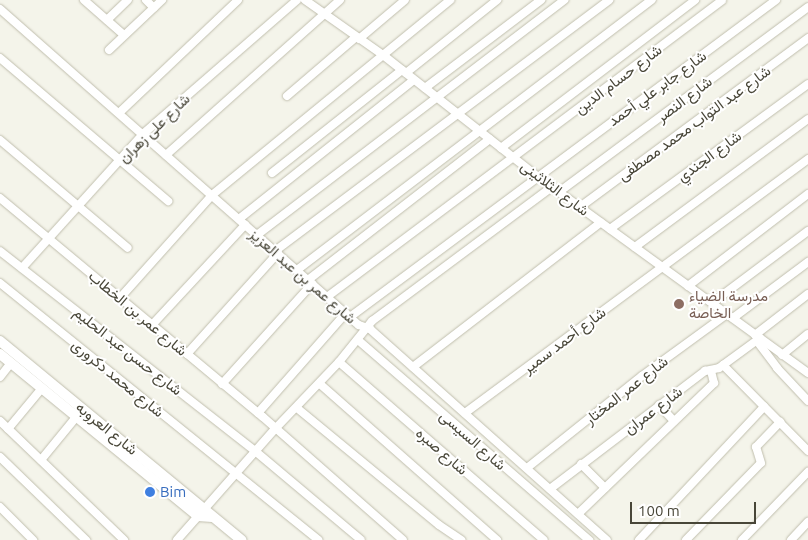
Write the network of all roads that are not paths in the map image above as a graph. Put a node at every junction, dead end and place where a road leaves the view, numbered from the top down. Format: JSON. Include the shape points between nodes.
{"nodes":[{"id":1,"x":84,"y":0,"type":"edge"},
{"id":2,"x":128,"y":0,"type":"edge"},
{"id":3,"x":146,"y":0,"type":"edge"},
{"id":4,"x":162,"y":0,"type":"edge"},
{"id":5,"x":238,"y":0,"type":"edge"},
{"id":6,"x":298,"y":0,"type":"edge"},
{"id":7,"x":305,"y":0,"type":"edge"},
{"id":8,"x":340,"y":0,"type":"edge"},
{"id":9,"x":405,"y":0,"type":"edge"},
{"id":10,"x":450,"y":0,"type":"edge"},
{"id":11,"x":497,"y":0,"type":"edge"},
{"id":12,"x":541,"y":0,"type":"edge"},
{"id":13,"x":564,"y":0,"type":"edge"},
{"id":14,"x":609,"y":0,"type":"edge"},
{"id":15,"x":652,"y":0,"type":"edge"},
{"id":16,"x":696,"y":0,"type":"edge"},
{"id":17,"x":722,"y":0,"type":"edge"},
{"id":18,"x":776,"y":0,"type":"edge"},
{"id":19,"x":808,"y":7,"type":"edge"},
{"id":20,"x":154,"y":8,"type":"junction"},
{"id":21,"x":0,"y":9,"type":"edge"},
{"id":22,"x":322,"y":15,"type":"junction"},
{"id":23,"x":107,"y":20,"type":"junction"},
{"id":24,"x":124,"y":36,"type":"junction"},
{"id":25,"x":357,"y":38,"type":"junction"},
{"id":26,"x":808,"y":38,"type":"edge"},
{"id":27,"x":109,"y":50,"type":"dead end"},
{"id":28,"x":383,"y":55,"type":"junction"},
{"id":29,"x":0,"y":58,"type":"edge"},
{"id":30,"x":404,"y":72,"type":"junction"},
{"id":31,"x":414,"y":80,"type":"junction"},
{"id":32,"x":808,"y":84,"type":"edge"},
{"id":33,"x":425,"y":88,"type":"junction"},
{"id":34,"x":287,"y":96,"type":"dead end"},
{"id":35,"x":437,"y":97,"type":"junction"},
{"id":36,"x":119,"y":113,"type":"junction"},
{"id":37,"x":458,"y":114,"type":"junction"},
{"id":38,"x":808,"y":119,"type":"edge"},
{"id":39,"x":479,"y":130,"type":"junction"},
{"id":40,"x":143,"y":134,"type":"junction"},
{"id":41,"x":490,"y":139,"type":"junction"},
{"id":42,"x":0,"y":140,"type":"edge"},
{"id":43,"x":501,"y":148,"type":"junction"},
{"id":44,"x":166,"y":155,"type":"junction"},
{"id":45,"x":514,"y":158,"type":"junction"},
{"id":46,"x":119,"y":160,"type":"junction"},
{"id":47,"x":808,"y":160,"type":"edge"},
{"id":48,"x":272,"y":173,"type":"dead end"},
{"id":49,"x":537,"y":176,"type":"junction"},
{"id":50,"x":556,"y":189,"type":"junction"},
{"id":51,"x":808,"y":194,"type":"edge"},
{"id":52,"x":212,"y":195,"type":"junction"},
{"id":53,"x":0,"y":198,"type":"edge"},
{"id":54,"x":168,"y":201,"type":"dead end"},
{"id":55,"x":78,"y":206,"type":"junction"},
{"id":56,"x":580,"y":207,"type":"junction"},
{"id":57,"x":239,"y":219,"type":"junction"},
{"id":58,"x":601,"y":222,"type":"junction"},
{"id":59,"x":246,"y":225,"type":"junction"},
{"id":60,"x":610,"y":229,"type":"junction"},
{"id":61,"x":808,"y":231,"type":"edge"},
{"id":62,"x":257,"y":235,"type":"junction"},
{"id":63,"x":48,"y":238,"type":"junction"},
{"id":64,"x":635,"y":247,"type":"junction"},
{"id":65,"x":128,"y":248,"type":"dead end"},
{"id":66,"x":0,"y":251,"type":"edge"},
{"id":67,"x":276,"y":252,"type":"junction"},
{"id":68,"x":808,"y":262,"type":"edge"},
{"id":69,"x":663,"y":267,"type":"junction"},
{"id":70,"x":22,"y":268,"type":"junction"},
{"id":71,"x":297,"y":270,"type":"junction"},
{"id":72,"x":310,"y":282,"type":"junction"},
{"id":73,"x":0,"y":283,"type":"edge"},
{"id":74,"x":688,"y":286,"type":"junction"},
{"id":75,"x":808,"y":294,"type":"edge"},
{"id":76,"x":327,"y":297,"type":"junction"},
{"id":77,"x":120,"y":298,"type":"junction"},
{"id":78,"x":712,"y":303,"type":"junction"},
{"id":79,"x":348,"y":315,"type":"junction"},
{"id":80,"x":730,"y":316,"type":"junction"},
{"id":81,"x":152,"y":325,"type":"junction"},
{"id":82,"x":368,"y":328,"type":"junction"},
{"id":83,"x":808,"y":334,"type":"edge"},
{"id":84,"x":757,"y":338,"type":"junction"},
{"id":85,"x":358,"y":340,"type":"junction"},
{"id":86,"x":0,"y":341,"type":"edge"},
{"id":87,"x":0,"y":354,"type":"edge"},
{"id":88,"x":186,"y":354,"type":"junction"},
{"id":89,"x":782,"y":355,"type":"junction"},
{"id":90,"x":339,"y":362,"type":"junction"},
{"id":91,"x":11,"y":363,"type":"junction"},
{"id":92,"x":723,"y":365,"type":"junction"},
{"id":93,"x":413,"y":367,"type":"junction"},
{"id":94,"x":711,"y":371,"type":"junction"},
{"id":95,"x":808,"y":373,"type":"edge"},
{"id":96,"x":0,"y":377,"type":"edge"},
{"id":97,"x":222,"y":384,"type":"junction"},
{"id":98,"x":320,"y":384,"type":"junction"},
{"id":99,"x":42,"y":388,"type":"junction"},
{"id":100,"x":808,"y":401,"type":"edge"},
{"id":101,"x":658,"y":405,"type":"junction"},
{"id":102,"x":764,"y":407,"type":"junction"},
{"id":103,"x":297,"y":408,"type":"junction"},
{"id":104,"x":258,"y":413,"type":"junction"},
{"id":105,"x":465,"y":414,"type":"junction"},
{"id":106,"x":76,"y":416,"type":"junction"},
{"id":107,"x":0,"y":421,"type":"edge"},
{"id":108,"x":674,"y":421,"type":"junction"},
{"id":109,"x":780,"y":422,"type":"junction"},
{"id":110,"x":8,"y":429,"type":"junction"},
{"id":111,"x":274,"y":430,"type":"junction"},
{"id":112,"x":255,"y":451,"type":"junction"},
{"id":113,"x":808,"y":451,"type":"edge"},
{"id":114,"x":0,"y":458,"type":"edge"},
{"id":115,"x":41,"y":460,"type":"junction"},
{"id":116,"x":581,"y":464,"type":"junction"},
{"id":117,"x":528,"y":468,"type":"junction"},
{"id":118,"x":236,"y":472,"type":"junction"},
{"id":119,"x":808,"y":472,"type":"edge"},
{"id":120,"x":605,"y":488,"type":"junction"},
{"id":121,"x":550,"y":489,"type":"junction"},
{"id":122,"x":0,"y":507,"type":"edge"},
{"id":123,"x":202,"y":512,"type":"junction"},
{"id":124,"x":578,"y":514,"type":"junction"},
{"id":125,"x":808,"y":522,"type":"edge"},
{"id":126,"x":33,"y":540,"type":"edge"},
{"id":127,"x":86,"y":540,"type":"edge"},
{"id":128,"x":124,"y":540,"type":"edge"},
{"id":129,"x":177,"y":540,"type":"edge"},
{"id":130,"x":241,"y":540,"type":"edge"},
{"id":131,"x":318,"y":540,"type":"edge"},
{"id":132,"x":361,"y":540,"type":"edge"},
{"id":133,"x":403,"y":540,"type":"edge"},
{"id":134,"x":461,"y":540,"type":"edge"},
{"id":135,"x":497,"y":540,"type":"edge"},
{"id":136,"x":544,"y":540,"type":"edge"},
{"id":137,"x":589,"y":540,"type":"edge"},
{"id":138,"x":607,"y":540,"type":"edge"},
{"id":139,"x":639,"y":540,"type":"edge"},
{"id":140,"x":686,"y":540,"type":"edge"},
{"id":141,"x":742,"y":540,"type":"edge"},
{"id":142,"x":791,"y":540,"type":"edge"}],
"edges":[{"from":1,"to":23,"type":"street"},
{"from":2,"to":23,"type":"street"},
{"from":3,"to":20,"type":"street"},
{"from":4,"to":20,"type":"street"},
{"from":5,"to":36,"type":"street"},
{"from":6,"to":40,"type":"street","name":"شارع على زهران"},
{"from":7,"to":22,"type":"street","name":"شارع الثلاثينى"},
{"from":8,"to":22,"type":"street"},
{"from":9,"to":25,"type":"street"},
{"from":10,"to":28,"type":"street"},
{"from":11,"to":30,"type":"street"},
{"from":12,"to":33,"type":"street"},
{"from":13,"to":35,"type":"street"},
{"from":14,"to":37,"type":"street"},
{"from":15,"to":39,"type":"street"},
{"from":16,"to":43,"type":"street"},
{"from":17,"to":45,"type":"street","name":"شارع حسام الدين"},
{"from":18,"to":49,"type":"street","name":"شارع جابر علي أحمد"},
{"from":19,"to":50,"type":"street","name":"شارع النصر"},
{"from":20,"to":24,"type":"street"},
{"from":21,"to":36,"type":"street","name":"شارع عمر بن عبد العزيز"},
{"from":22,"to":25,"type":"street","name":"شارع الثلاثينى"},
{"from":22,"to":44,"type":"street"},
{"from":23,"to":24,"type":"street"},
{"from":24,"to":27,"type":"street"},
{"from":25,"to":28,"type":"street","name":"شارع الثلاثينى"},
{"from":25,"to":34,"type":"street"},
{"from":26,"to":56,"type":"street","name":"شارع عبد التواب محمد مصطفى"},
{"from":28,"to":30,"type":"street","name":"شارع الثلاثينى"},
{"from":28,"to":52,"type":"street"},
{"from":29,"to":46,"type":"street"},
{"from":30,"to":31,"type":"street","name":"شارع الثلاثينى"},
{"from":30,"to":48,"type":"street"},
{"from":31,"to":33,"type":"street","name":"شارع الثلاثينى"},
{"from":31,"to":57,"type":"street"},
{"from":32,"to":60,"type":"street","name":"شارع الجندي"},
{"from":33,"to":35,"type":"street","name":"شارع الثلاثينى"},
{"from":35,"to":37,"type":"street","name":"شارع الثلاثينى"},
{"from":35,"to":62,"type":"street"},
{"from":36,"to":40,"type":"street","name":"شارع عمر بن عبد العزيز"},
{"from":37,"to":39,"type":"street","name":"شارع الثلاثينى"},
{"from":37,"to":67,"type":"street"},
{"from":38,"to":64,"type":"street"},
{"from":39,"to":41,"type":"street","name":"شارع الثلاثينى"},
{"from":39,"to":71,"type":"street"},
{"from":40,"to":44,"type":"street","name":"شارع عمر بن عبد العزيز"},
{"from":40,"to":46,"type":"street","name":"شارع على زهران"},
{"from":41,"to":43,"type":"street","name":"شارع الثلاثينى"},
{"from":41,"to":72,"type":"street"},
{"from":42,"to":55,"type":"street"},
{"from":43,"to":45,"type":"street","name":"شارع الثلاثينى"},
{"from":44,"to":52,"type":"street","name":"شارع عمر بن عبد العزيز"},
{"from":45,"to":49,"type":"street","name":"شارع الثلاثينى"},
{"from":45,"to":76,"type":"street","name":"شارع حسام الدين"},
{"from":46,"to":54,"type":"street"},
{"from":46,"to":55,"type":"street","name":"شارع على زهران"},
{"from":47,"to":69,"type":"street","name":"شارع أحمد سمير"},
{"from":49,"to":50,"type":"street","name":"شارع الثلاثينى"},
{"from":49,"to":79,"type":"street","name":"شارع جابر علي أحمد"},
{"from":50,"to":56,"type":"street","name":"شارع الثلاثينى"},
{"from":50,"to":82,"type":"street","name":"شارع النصر","via":[[376,318]]},
{"from":51,"to":74,"type":"street"},
{"from":52,"to":57,"type":"street","name":"شارع عمر بن عبد العزيز"},
{"from":52,"to":77,"type":"street"},
{"from":53,"to":63,"type":"street","name":"شارع عمر بن الخطاب"},
{"from":55,"to":63,"type":"street","name":"شارع على زهران"},
{"from":55,"to":65,"type":"street"},
{"from":56,"to":58,"type":"street","name":"شارع الثلاثينى"},
{"from":57,"to":59,"type":"street","name":"شارع عمر بن عبد العزيز"},
{"from":58,"to":60,"type":"street","name":"شارع الثلاثينى"},
{"from":58,"to":93,"type":"street"},
{"from":59,"to":62,"type":"street","name":"شارع عمر بن عبد العزيز"},
{"from":59,"to":81,"type":"street"},
{"from":60,"to":64,"type":"street","name":"شارع الثلاثينى"},
{"from":61,"to":78,"type":"street"},
{"from":62,"to":67,"type":"street","name":"شارع عمر بن عبد العزيز"},
{"from":63,"to":70,"type":"street","name":"شارع على زهران"},
{"from":63,"to":77,"type":"street","name":"شارع عمر بن الخطاب"},
{"from":64,"to":69,"type":"street","name":"شارع الثلاثينى"},
{"from":66,"to":70,"type":"street","name":"شارع حسن عبد الحليم"},
{"from":67,"to":71,"type":"street","name":"شارع عمر بن عبد العزيز"},
{"from":67,"to":88,"type":"street"},
{"from":68,"to":80,"type":"street","name":"شارع عمر المختار"},
{"from":69,"to":74,"type":"street","name":"شارع الثلاثينى"},
{"from":69,"to":105,"type":"street","name":"شارع أحمد سمير"},
{"from":70,"to":112,"type":"street","name":"شارع حسن عبد الحليم"},
{"from":71,"to":72,"type":"street","name":"شارع عمر بن عبد العزيز"},
{"from":72,"to":76,"type":"street","name":"شارع عمر بن عبد العزيز"},
{"from":72,"to":97,"type":"street"},
{"from":73,"to":118,"type":"street","name":"شارع محمد دكرورى"},
{"from":74,"to":78,"type":"street","name":"شارع الثلاثينى"},
{"from":75,"to":84,"type":"street"},
{"from":76,"to":79,"type":"street","name":"شارع عمر بن عبد العزيز"},
{"from":77,"to":81,"type":"street","name":"شارع عمر بن الخطاب"},
{"from":78,"to":80,"type":"street","name":"شارع الثلاثينى"},
{"from":79,"to":82,"type":"street","name":"شارع عمر بن عبد العزيز"},
{"from":79,"to":104,"type":"street","name":"شارع جابر علي أحمد"},
{"from":80,"to":84,"type":"street","name":"شارع الثلاثينى"},
{"from":80,"to":117,"type":"street","name":"شارع عمر المختار","via":[[642,376]]},
{"from":81,"to":88,"type":"street","name":"شارع عمر بن الخطاب"},
{"from":82,"to":85,"type":"street","name":"شارع النصر"},
{"from":82,"to":93,"type":"street","name":"شارع عمر بن عبد العزيز"},
{"from":83,"to":89,"type":"street"},
{"from":84,"to":89,"type":"street","name":"شارع الثلاثينى"},
{"from":84,"to":92,"type":"street","name":"شارع عمران"},
{"from":84,"to":100,"type":"street","via":[[776,368]]},
{"from":85,"to":90,"type":"street","name":"شارع النصر"},
{"from":85,"to":137,"type":"street","name":"شارع السيسى"},
{"from":86,"to":123,"type":"street","name":"شارع العروبه"},
{"from":87,"to":91,"type":"street","name":"شارع العروبه"},
{"from":88,"to":97,"type":"street","name":"شارع عمر بن الخطاب"},
{"from":89,"to":95,"type":"street","name":"شارع الثلاثينى"},
{"from":90,"to":98,"type":"street","name":"شارع النصر"},
{"from":90,"to":136,"type":"street","name":"شارع صبره"},
{"from":91,"to":96,"type":"street"},
{"from":91,"to":99,"type":"street","name":"شارع العروبه"},
{"from":92,"to":94,"type":"street","name":"شارع عمران"},
{"from":92,"to":102,"type":"street"},
{"from":93,"to":105,"type":"street","name":"شارع عمر بن عبد العزيز"},
{"from":94,"to":101,"type":"street","name":"شارع عمران","via":[[705,371]]},
{"from":94,"to":108,"type":"street","via":[[715,376],[714,383]]},
{"from":97,"to":104,"type":"street","name":"شارع عمر بن الخطاب"},
{"from":98,"to":103,"type":"street","name":"شارع النصر"},
{"from":98,"to":135,"type":"street"},
{"from":99,"to":106,"type":"street","name":"شارع العروبه"},
{"from":99,"to":110,"type":"street"},
{"from":101,"to":108,"type":"street"},
{"from":101,"to":116,"type":"street","name":"شارع عمران"},
{"from":102,"to":109,"type":"street"},
{"from":102,"to":139,"type":"street"},
{"from":103,"to":111,"type":"street","name":"شارع النصر"},
{"from":103,"to":134,"type":"street"},
{"from":104,"to":111,"type":"street","name":"شارع عمر بن الخطاب"},
{"from":105,"to":117,"type":"street","name":"شارع عمر بن عبد العزيز"},
{"from":106,"to":115,"type":"street"},
{"from":106,"to":123,"type":"street","name":"شارع العروبه"},
{"from":107,"to":110,"type":"street"},
{"from":108,"to":120,"type":"street"},
{"from":109,"to":113,"type":"street"},
{"from":109,"to":140,"type":"street","via":[[756,447],[760,463]]},
{"from":110,"to":115,"type":"street"},
{"from":111,"to":112,"type":"street","name":"شارع النصر"},
{"from":111,"to":133,"type":"street","name":"شارع عمر بن الخطاب"},
{"from":112,"to":118,"type":"street","name":"شارع النصر"},
{"from":112,"to":132,"type":"street","name":"شارع حسن عبد الحليم"},
{"from":114,"to":127,"type":"street"},
{"from":115,"to":128,"type":"street"},
{"from":116,"to":120,"type":"street"},
{"from":116,"to":121,"type":"street","name":"شارع عمران"},
{"from":117,"to":121,"type":"street","name":"شارع عمر بن عبد العزيز"},
{"from":118,"to":123,"type":"street","name":"شارع النصر"},
{"from":118,"to":131,"type":"street","name":"شارع محمد دكرورى"},
{"from":119,"to":141,"type":"street"},
{"from":120,"to":124,"type":"street"},
{"from":121,"to":124,"type":"street","name":"شارع عمر بن عبد العزيز"},
{"from":122,"to":126,"type":"street"},
{"from":123,"to":129,"type":"street","name":"شارع النصر"},
{"from":123,"to":130,"type":"street"},
{"from":124,"to":138,"type":"street","name":"شارع عمر بن عبد العزيز"},
{"from":125,"to":142,"type":"street"}]}
